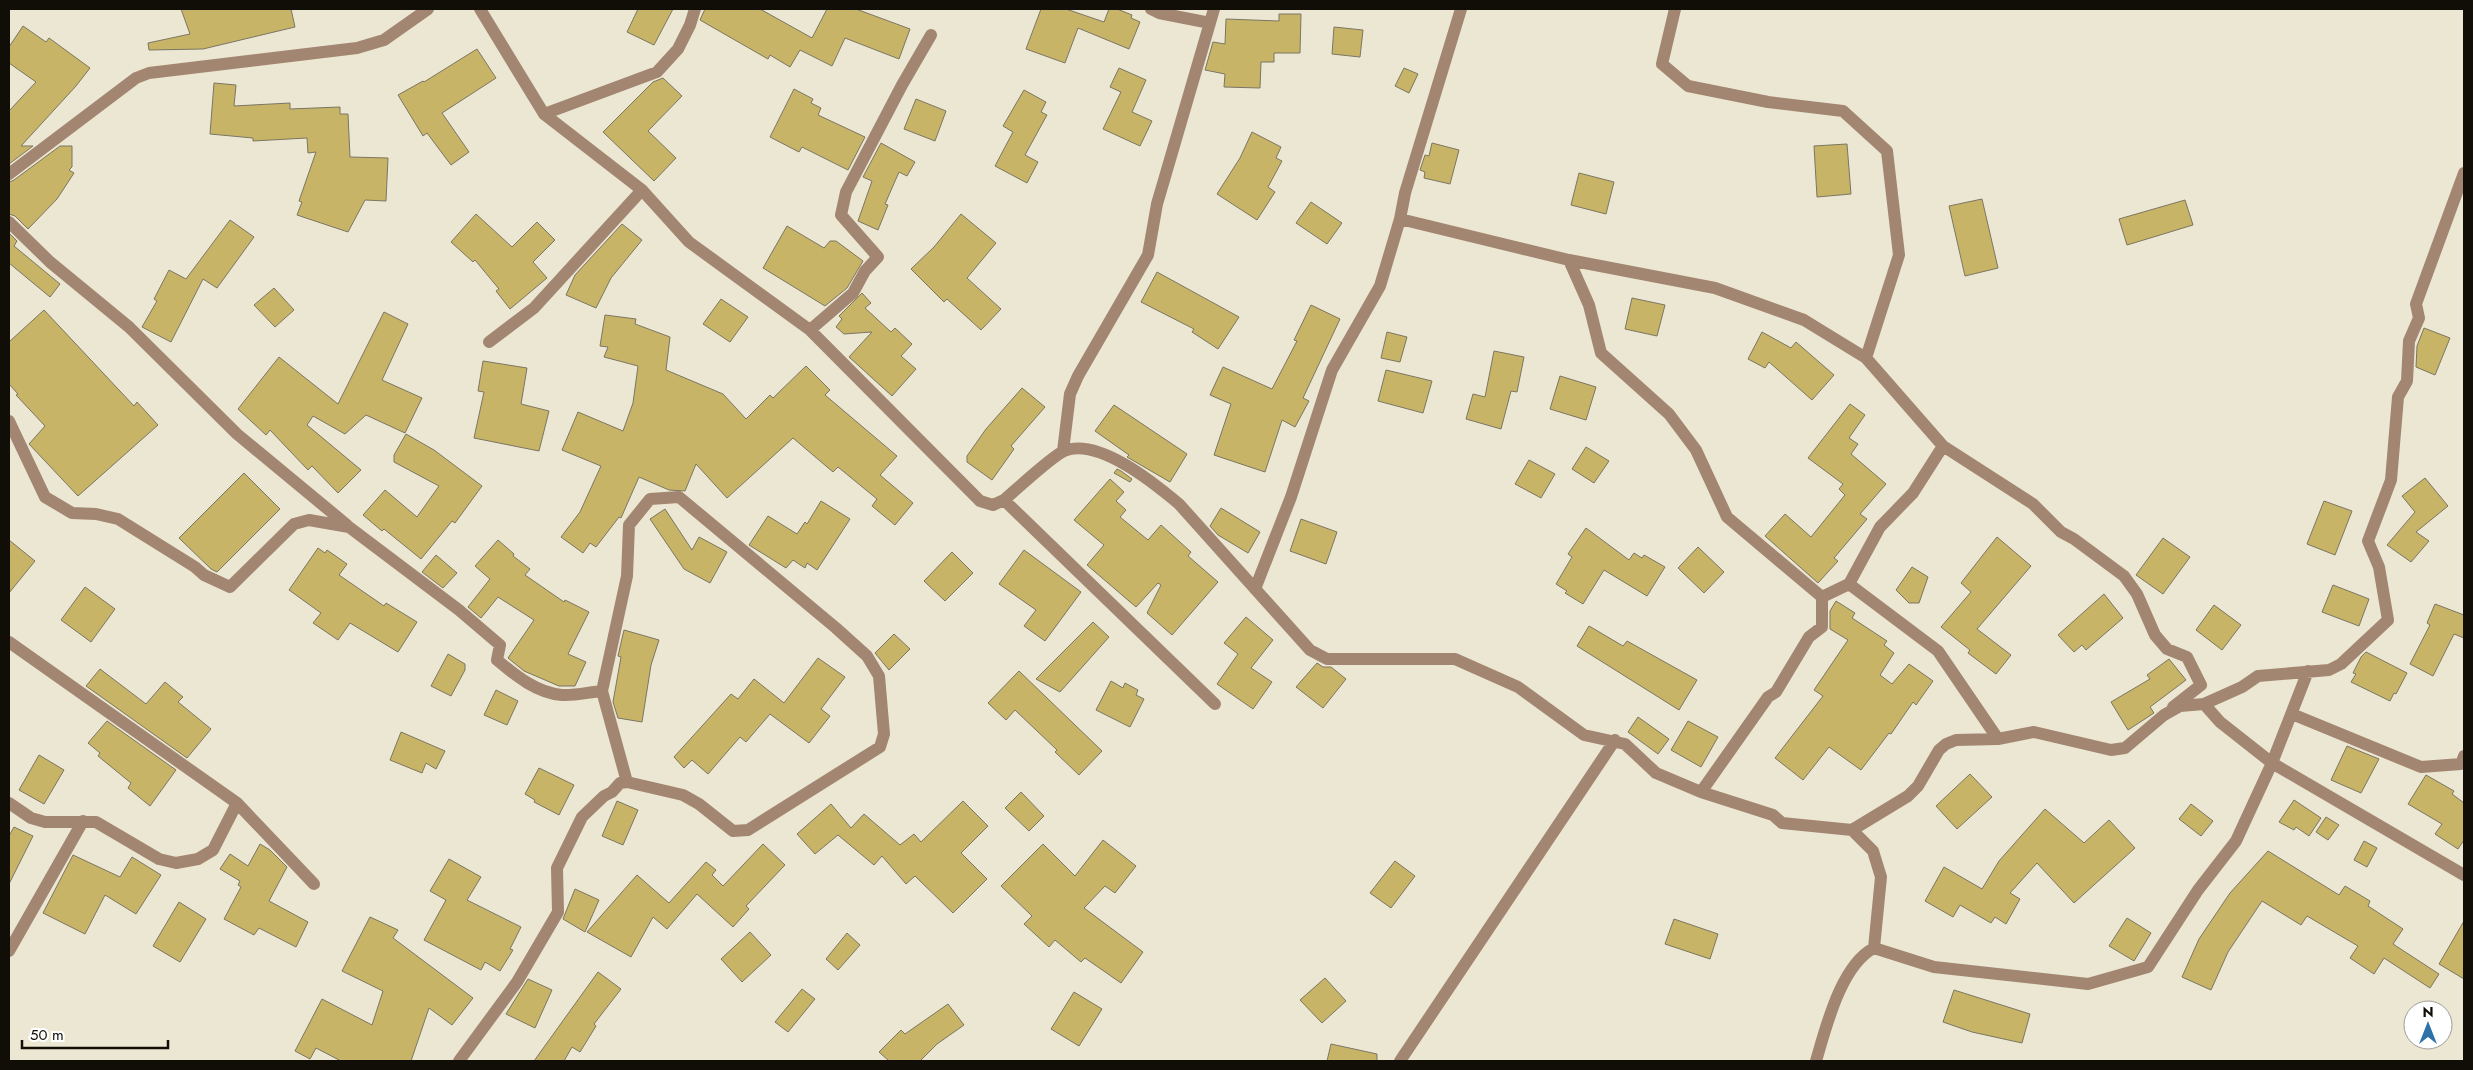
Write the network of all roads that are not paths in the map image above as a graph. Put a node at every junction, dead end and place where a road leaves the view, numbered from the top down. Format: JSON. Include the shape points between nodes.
{"nodes":[{"id":1,"x":428,"y":9,"type":"edge"},
{"id":2,"x":480,"y":9,"type":"edge"},
{"id":3,"x":695,"y":9,"type":"edge"},
{"id":4,"x":1151,"y":9,"type":"edge"},
{"id":5,"x":1214,"y":9,"type":"edge"},
{"id":6,"x":1461,"y":9,"type":"edge"},
{"id":7,"x":1676,"y":9,"type":"edge"},
{"id":8,"x":1210,"y":23,"type":"junction"},
{"id":9,"x":931,"y":35,"type":"dead end"},
{"id":10,"x":544,"y":114,"type":"junction"},
{"id":11,"x":2464,"y":173,"type":"edge"},
{"id":12,"x":9,"y":174,"type":"edge"},
{"id":13,"x":642,"y":190,"type":"junction"},
{"id":14,"x":1400,"y":219,"type":"junction"},
{"id":15,"x":9,"y":222,"type":"edge"},
{"id":16,"x":1569,"y":260,"type":"junction"},
{"id":17,"x":810,"y":330,"type":"junction"},
{"id":18,"x":489,"y":342,"type":"dead end"},
{"id":19,"x":1866,"y":358,"type":"junction"},
{"id":20,"x":9,"y":421,"type":"edge"},
{"id":21,"x":1943,"y":446,"type":"junction"},
{"id":22,"x":1064,"y":452,"type":"junction"},
{"id":23,"x":1004,"y":500,"type":"junction"},
{"id":24,"x":349,"y":527,"type":"junction"},
{"id":25,"x":1849,"y":584,"type":"junction"},
{"id":26,"x":1255,"y":589,"type":"junction"},
{"id":27,"x":1822,"y":597,"type":"junction"},
{"id":28,"x":9,"y":642,"type":"edge"},
{"id":29,"x":2308,"y":672,"type":"junction"},
{"id":30,"x":602,"y":692,"type":"junction"},
{"id":31,"x":1215,"y":704,"type":"dead end"},
{"id":32,"x":2204,"y":704,"type":"junction"},
{"id":33,"x":2292,"y":714,"type":"junction"},
{"id":34,"x":2164,"y":715,"type":"junction"},
{"id":35,"x":1998,"y":738,"type":"junction"},
{"id":36,"x":1615,"y":740,"type":"junction"},
{"id":37,"x":2464,"y":756,"type":"edge"},
{"id":38,"x":2272,"y":763,"type":"junction"},
{"id":39,"x":627,"y":782,"type":"junction"},
{"id":40,"x":1702,"y":792,"type":"junction"},
{"id":41,"x":9,"y":803,"type":"edge"},
{"id":42,"x":237,"y":803,"type":"junction"},
{"id":43,"x":84,"y":821,"type":"junction"},
{"id":44,"x":1852,"y":830,"type":"junction"},
{"id":45,"x":2464,"y":875,"type":"edge"},
{"id":46,"x":314,"y":884,"type":"dead end"},
{"id":47,"x":1874,"y":948,"type":"junction"},
{"id":48,"x":9,"y":951,"type":"edge"},
{"id":49,"x":459,"y":1061,"type":"edge"},
{"id":50,"x":1400,"y":1061,"type":"edge"},
{"id":51,"x":1816,"y":1061,"type":"edge"}],
"edges":[{"from":1,"to":12,"type":"street","via":[[384,40],[357,48],[136,78]]},
{"from":2,"to":10,"type":"street"},
{"from":3,"to":10,"type":"street","via":[[678,49],[656,72]]},
{"from":4,"to":8,"type":"street"},
{"from":5,"to":8,"type":"street"},
{"from":6,"to":14,"type":"street"},
{"from":7,"to":19,"type":"street","via":[[1662,64],[1688,86],[1768,102],[1843,111],[1887,150],[1899,255]]},
{"from":8,"to":22,"type":"street","via":[[1157,204],[1148,255],[1072,388]]},
{"from":9,"to":17,"type":"street","via":[[846,192],[841,215],[878,257],[865,271],[853,293]]},
{"from":10,"to":13,"type":"street"},
{"from":11,"to":29,"type":"street","via":[[2416,304],[2419,318],[2409,340],[2407,380],[2398,397],[2391,480],[2368,541],[2379,567],[2388,620],[2341,664],[2329,670]]},
{"from":13,"to":17,"type":"street","via":[[689,242]]},
{"from":13,"to":18,"type":"street","via":[[534,308]]},
{"from":14,"to":16,"type":"street"},
{"from":14,"to":26,"type":"street","via":[[1380,286],[1332,370],[1291,497]]},
{"from":15,"to":24,"type":"street","via":[[50,262],[129,327],[237,434]]},
{"from":16,"to":19,"type":"street","via":[[1715,288],[1804,320]]},
{"from":16,"to":27,"type":"street","via":[[1589,305],[1600,353],[1669,414],[1696,450],[1727,517]]},
{"from":17,"to":23,"type":"street","via":[[980,501],[993,505]]},
{"from":19,"to":21,"type":"street"},
{"from":20,"to":24,"type":"street","via":[[45,497],[72,513],[118,519],[204,575],[230,587],[294,524],[309,520]]},
{"from":21,"to":25,"type":"street","via":[[1913,493],[1880,527]]},
{"from":21,"to":34,"type":"street","via":[[2033,504],[2062,532],[2124,576],[2137,594],[2155,635],[2167,648],[2187,657],[2201,685]]},
{"from":22,"to":23,"type":"street"},
{"from":22,"to":26,"type":"street","via":[[1082,448],[1101,452],[1160,488]]},
{"from":23,"to":31,"type":"street"},
{"from":24,"to":30,"type":"street","via":[[500,645],[498,660],[516,676],[530,685],[562,695]]},
{"from":25,"to":27,"type":"street"},
{"from":25,"to":35,"type":"street","via":[[1938,652]]},
{"from":26,"to":36,"type":"street","via":[[1310,650],[1327,659],[1455,658],[1518,687],[1584,735]]},
{"from":27,"to":40,"type":"street","via":[[1822,627],[1809,637],[1776,692],[1768,697]]},
{"from":28,"to":42,"type":"street"},
{"from":29,"to":32,"type":"street","via":[[2258,676]]},
{"from":29,"to":33,"type":"street"},
{"from":30,"to":39,"type":"street"},
{"from":30,"to":39,"type":"street","via":[[627,576],[629,525],[650,499],[679,497],[836,628],[867,656],[879,676],[884,734],[880,747],[748,830],[733,832],[683,795]]},
{"from":32,"to":34,"type":"street","via":[[2180,706]]},
{"from":32,"to":38,"type":"street","via":[[2220,722]]},
{"from":33,"to":37,"type":"street","via":[[2421,767],[2461,764]]},
{"from":33,"to":38,"type":"street"},
{"from":34,"to":35,"type":"street","via":[[2125,748],[2111,750],[2034,732]]},
{"from":35,"to":44,"type":"street","via":[[1956,740],[1946,744],[1908,796]]},
{"from":36,"to":40,"type":"street","via":[[1625,744],[1656,773]]},
{"from":36,"to":50,"type":"street"},
{"from":38,"to":45,"type":"street"},
{"from":38,"to":47,"type":"street","via":[[2236,841],[2198,890],[2148,967],[2088,984],[1934,967]]},
{"from":39,"to":49,"type":"street","via":[[620,783],[582,817],[557,868],[558,912],[517,982]]},
{"from":40,"to":44,"type":"street","via":[[1774,815],[1782,823]]},
{"from":41,"to":43,"type":"street","via":[[31,818],[45,822]]},
{"from":42,"to":43,"type":"street","via":[[213,850],[198,859],[176,863],[159,858],[96,822]]},
{"from":42,"to":46,"type":"street"},
{"from":43,"to":48,"type":"street"},
{"from":44,"to":47,"type":"street","via":[[1873,851],[1882,877]]},
{"from":47,"to":51,"type":"street","via":[[1862,955],[1844,982]]}]}
